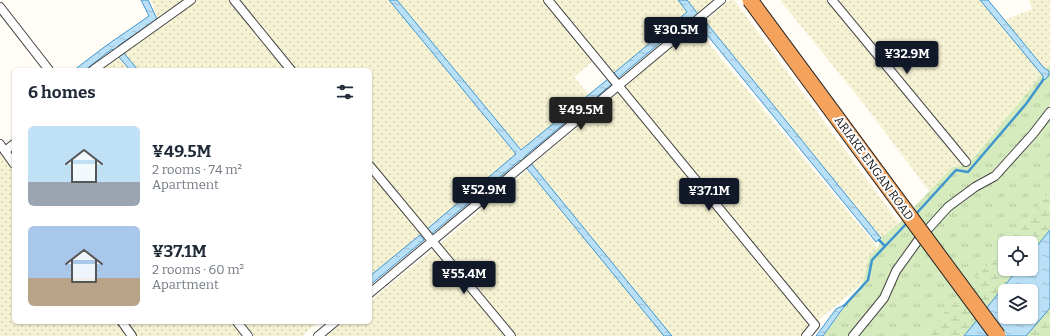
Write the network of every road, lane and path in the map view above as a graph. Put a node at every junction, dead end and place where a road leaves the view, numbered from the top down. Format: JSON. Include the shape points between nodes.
{"nodes":[{"id":1,"x":191,"y":0,"type":"edge"},
{"id":2,"x":234,"y":0,"type":"edge"},
{"id":3,"x":548,"y":0,"type":"edge"},
{"id":4,"x":721,"y":0,"type":"edge"},
{"id":5,"x":750,"y":0,"type":"edge"},
{"id":6,"x":832,"y":0,"type":"edge"},
{"id":7,"x":0,"y":7,"type":"edge"},
{"id":8,"x":47,"y":68,"type":"edge"},
{"id":9,"x":96,"y":68,"type":"edge"},
{"id":10,"x":289,"y":68,"type":"edge"},
{"id":11,"x":618,"y":85,"type":"junction"},
{"id":12,"x":1050,"y":112,"type":"edge"},
{"id":13,"x":12,"y":144,"type":"edge"},
{"id":14,"x":2,"y":147,"type":"edge"},
{"id":15,"x":12,"y":161,"type":"edge"},
{"id":16,"x":966,"y":162,"type":"dead end"},
{"id":17,"x":372,"y":168,"type":"edge"},
{"id":18,"x":431,"y":241,"type":"junction"},
{"id":19,"x":372,"y":291,"type":"edge"},
{"id":20,"x":123,"y":324,"type":"edge"},
{"id":21,"x":239,"y":324,"type":"edge"},
{"id":22,"x":333,"y":324,"type":"edge"},
{"id":23,"x":132,"y":336,"type":"edge"},
{"id":24,"x":248,"y":336,"type":"edge"},
{"id":25,"x":318,"y":336,"type":"edge"},
{"id":26,"x":511,"y":336,"type":"edge"},
{"id":27,"x":806,"y":336,"type":"edge"},
{"id":28,"x":853,"y":336,"type":"edge"},
{"id":29,"x":998,"y":336,"type":"edge"}],
"edges":[{"from":1,"to":9,"type":"street"},
{"from":2,"to":10,"type":"street"},
{"from":3,"to":11,"type":"street"},
{"from":4,"to":11,"type":"street"},
{"from":5,"to":29,"type":"highway","name":"ARIAKE ENGAN ROAD","bridge":true},
{"from":6,"to":16,"type":"street"},
{"from":7,"to":8,"type":"street"},
{"from":11,"to":18,"type":"street"},
{"from":11,"to":27,"type":"street","via":[[815,325]]},
{"from":12,"to":28,"type":"street","via":[[995,176],[948,207],[919,239],[896,271],[884,298]]},
{"from":13,"to":14,"type":"street"},
{"from":14,"to":15,"type":"street"},
{"from":17,"to":18,"type":"street"},
{"from":18,"to":19,"type":"street"},
{"from":18,"to":26,"type":"street"},
{"from":20,"to":23,"type":"street"},
{"from":21,"to":24,"type":"street"},
{"from":22,"to":25,"type":"street"}]}
